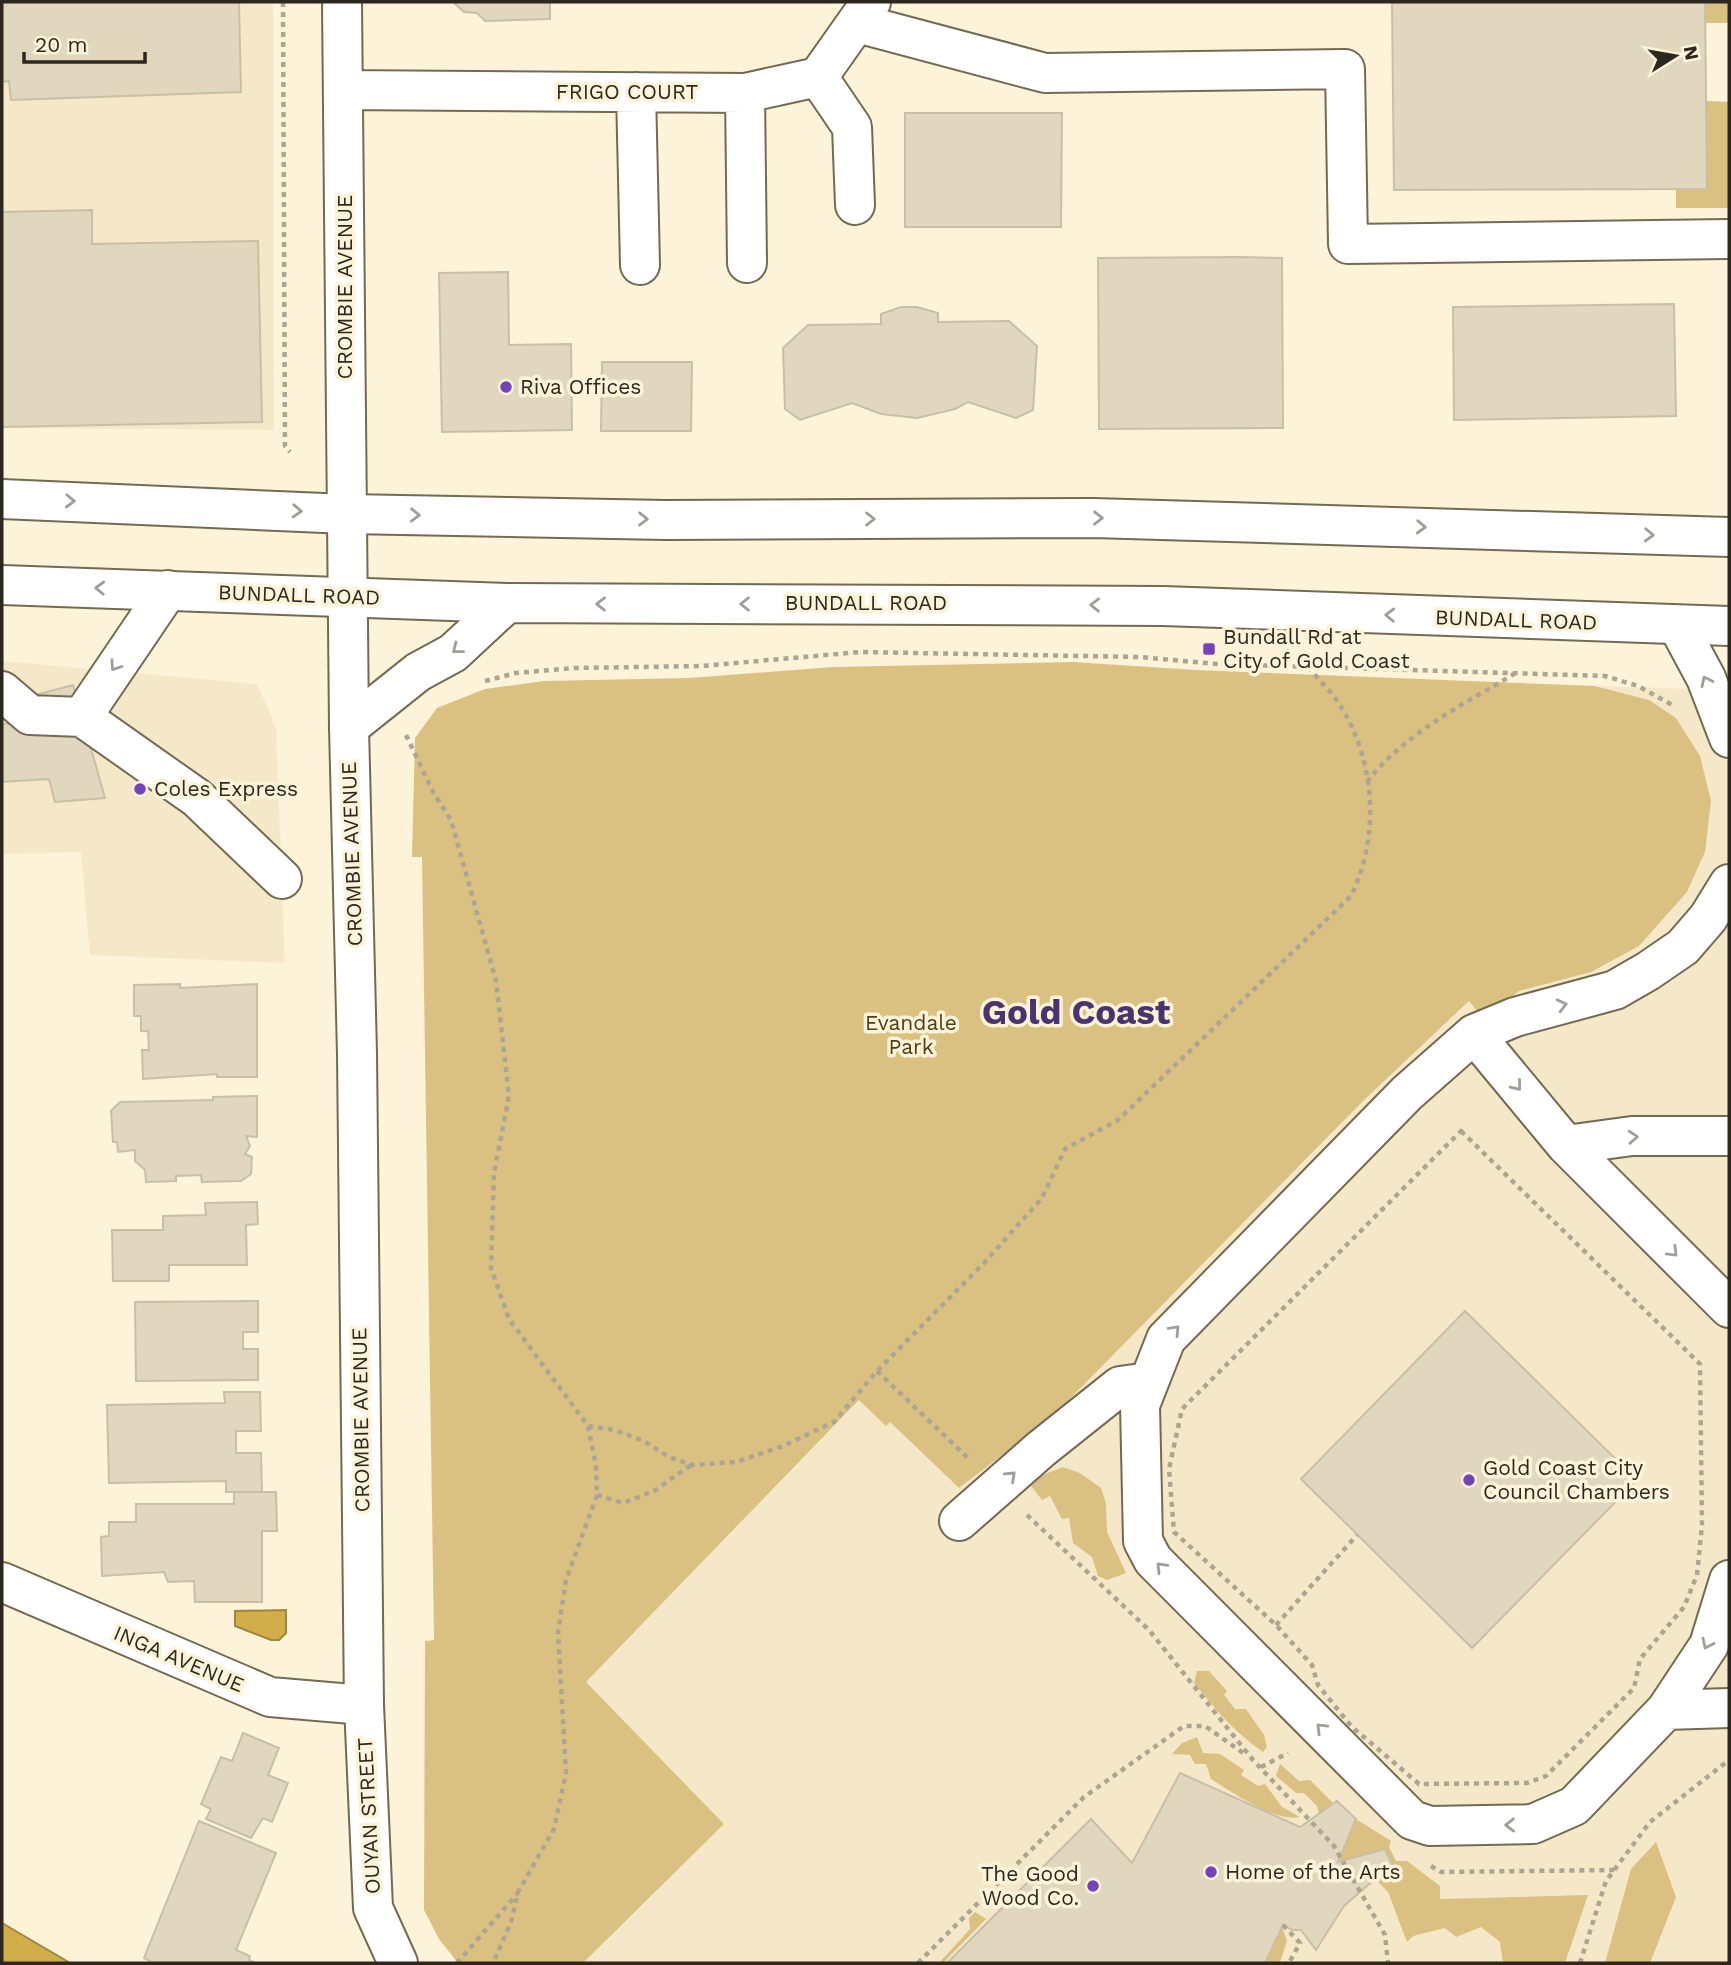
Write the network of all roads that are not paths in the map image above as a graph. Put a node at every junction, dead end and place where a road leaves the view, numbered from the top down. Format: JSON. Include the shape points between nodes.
{"nodes":[{"id":1,"x":342,"y":2,"type":"edge"},
{"id":2,"x":864,"y":12,"type":"edge"},
{"id":3,"x":818,"y":77,"type":"junction"},
{"id":4,"x":343,"y":90,"type":"junction"},
{"id":5,"x":636,"y":92,"type":"junction"},
{"id":6,"x":745,"y":93,"type":"junction"},
{"id":7,"x":855,"y":205,"type":"dead end"},
{"id":8,"x":1729,"y":239,"type":"edge"},
{"id":9,"x":747,"y":263,"type":"dead end"},
{"id":10,"x":640,"y":265,"type":"dead end"},
{"id":11,"x":2,"y":499,"type":"edge"},
{"id":12,"x":347,"y":514,"type":"junction"},
{"id":13,"x":1729,"y":537,"type":"edge"},
{"id":14,"x":2,"y":585,"type":"edge"},
{"id":15,"x":168,"y":590,"type":"junction"},
{"id":16,"x":347,"y":597,"type":"junction"},
{"id":17,"x":507,"y":603,"type":"junction"},
{"id":18,"x":1678,"y":626,"type":"junction"},
{"id":19,"x":1729,"y":626,"type":"edge"},
{"id":20,"x":2,"y":691,"type":"edge"},
{"id":21,"x":82,"y":717,"type":"junction"},
{"id":22,"x":349,"y":727,"type":"junction"},
{"id":23,"x":1729,"y":737,"type":"edge"},
{"id":24,"x":282,"y":879,"type":"dead end"},
{"id":25,"x":1729,"y":884,"type":"edge"},
{"id":26,"x":1474,"y":1034,"type":"junction"},
{"id":27,"x":1729,"y":1136,"type":"edge"},
{"id":28,"x":1566,"y":1145,"type":"junction"},
{"id":29,"x":1729,"y":1308,"type":"edge"},
{"id":30,"x":1149,"y":1382,"type":"junction"},
{"id":31,"x":959,"y":1521,"type":"dead end"},
{"id":32,"x":1729,"y":1580,"type":"edge"},
{"id":33,"x":2,"y":1583,"type":"edge"},
{"id":34,"x":364,"y":1705,"type":"junction"},
{"id":35,"x":1729,"y":1708,"type":"edge"},
{"id":36,"x":1666,"y":1710,"type":"junction"},
{"id":37,"x":398,"y":1963,"type":"edge"}],
"edges":[{"from":1,"to":4,"type":"main road","name":"CROMBIE AVENUE"},
{"from":2,"to":3,"type":"main road"},
{"from":2,"to":8,"type":"main road","via":[[1045,73],[1345,69],[1348,244]]},
{"from":3,"to":6,"type":"main road","name":"FRIGO COURT"},
{"from":3,"to":7,"type":"main road","via":[[852,127]]},
{"from":4,"to":5,"type":"main road","name":"FRIGO COURT"},
{"from":4,"to":12,"type":"main road","name":"CROMBIE AVENUE"},
{"from":5,"to":6,"type":"main road","name":"FRIGO COURT"},
{"from":5,"to":10,"type":"main road"},
{"from":6,"to":9,"type":"main road"},
{"from":11,"to":12,"type":"main road","one_way":true},
{"from":12,"to":13,"type":"main road","one_way":true,"via":[[666,520],[1093,518]]},
{"from":12,"to":16,"type":"main road","name":"CROMBIE AVENUE"},
{"from":15,"to":14,"type":"main road","name":"BUNDALL ROAD","one_way":true},
{"from":15,"to":16,"type":"main road","name":"BUNDALL ROAD"},
{"from":15,"to":21,"type":"main road","one_way":true},
{"from":16,"to":17,"type":"main road","name":"BUNDALL ROAD"},
{"from":16,"to":22,"type":"main road","name":"CROMBIE AVENUE"},
{"from":18,"to":17,"type":"main road","name":"BUNDALL ROAD","one_way":true,"via":[[1163,606]]},
{"from":17,"to":22,"type":"main road","one_way":true,"via":[[453,653],[418,671]]},
{"from":18,"to":19,"type":"main road","name":"BUNDALL ROAD"},
{"from":23,"to":18,"type":"main road","one_way":true},
{"from":20,"to":21,"type":"main road","via":[[30,715]]},
{"from":21,"to":24,"type":"main road","via":[[197,798]]},
{"from":22,"to":34,"type":"main road","name":"CROMBIE AVENUE"},
{"from":26,"to":25,"type":"main road","one_way":true,"via":[[1515,1017],[1615,990],[1648,971],[1683,947]]},
{"from":26,"to":28,"type":"main road","one_way":true},
{"from":30,"to":26,"type":"main road","one_way":true,"via":[[1166,1339],[1407,1093]]},
{"from":28,"to":27,"type":"main road","one_way":true,"via":[[1632,1136]]},
{"from":28,"to":29,"type":"main road","one_way":true},
{"from":31,"to":30,"type":"main road","one_way":true,"via":[[1120,1386]]},
{"from":36,"to":30,"type":"main road","one_way":true,"via":[[1574,1806],[1533,1824],[1430,1826],[1412,1820],[1153,1560],[1143,1541],[1140,1405]]},
{"from":32,"to":36,"type":"main road","one_way":true,"via":[[1709,1645]]},
{"from":33,"to":34,"type":"main road","name":"INGA AVENUE","via":[[270,1697]]},
{"from":34,"to":37,"type":"main road","name":"OUYAN STREET","via":[[373,1908]]},
{"from":35,"to":36,"type":"main road"}]}
